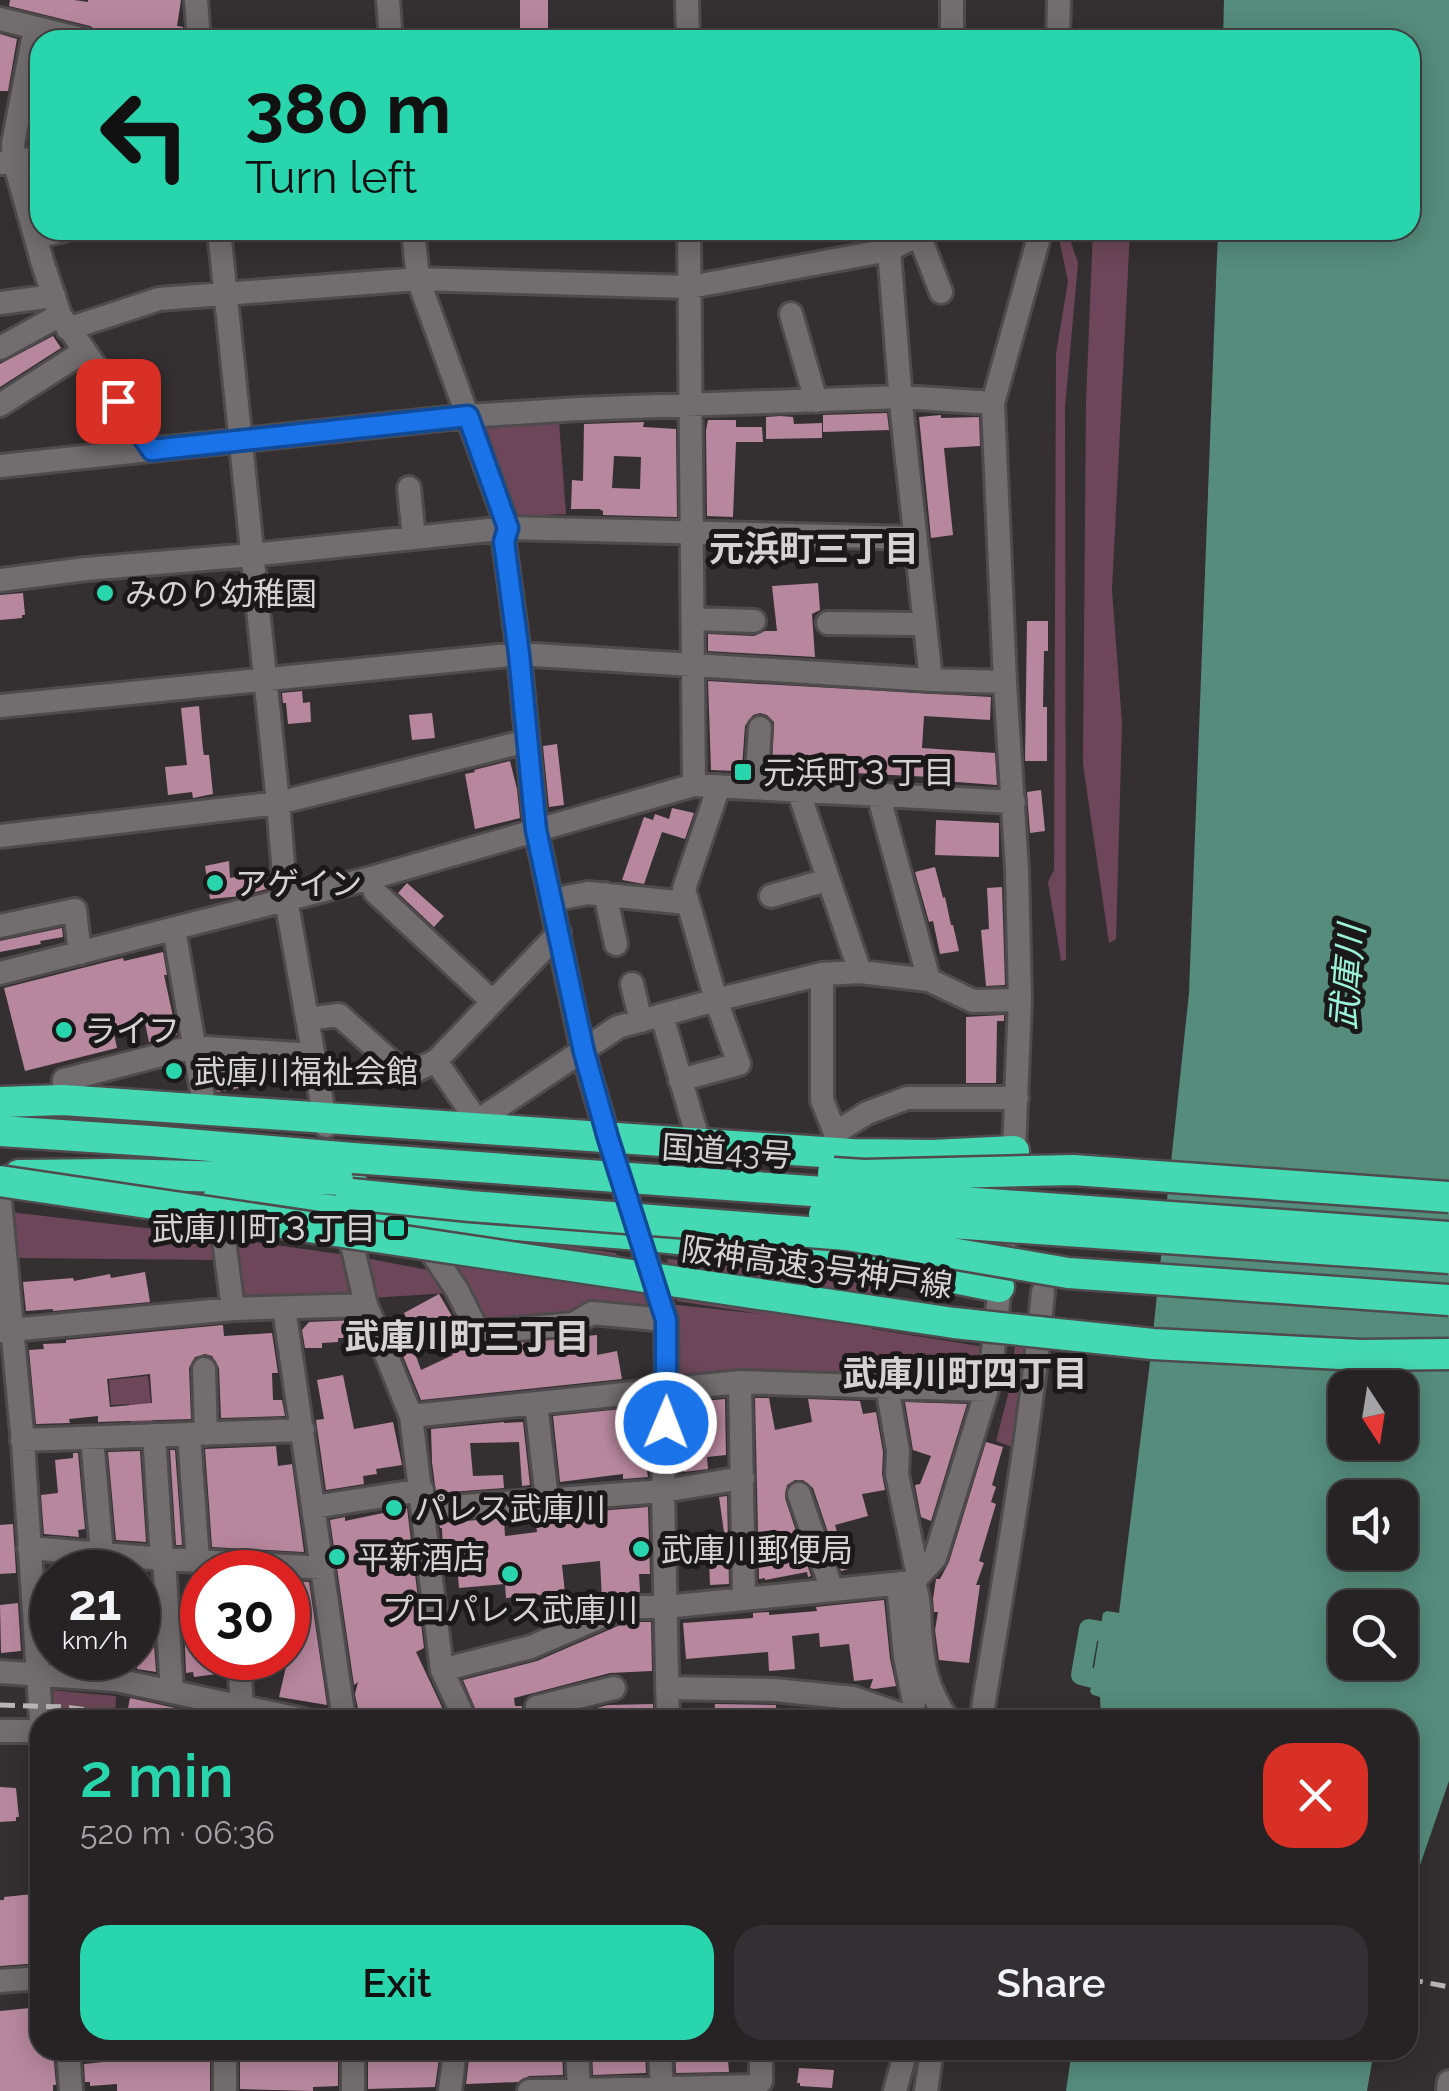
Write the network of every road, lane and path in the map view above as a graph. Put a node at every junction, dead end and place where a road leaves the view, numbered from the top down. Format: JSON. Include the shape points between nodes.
{"nodes":[{"id":1,"x":196,"y":0,"type":"edge"},
{"id":2,"x":388,"y":0,"type":"edge"},
{"id":3,"x":688,"y":0,"type":"edge"},
{"id":4,"x":952,"y":0,"type":"edge"},
{"id":5,"x":1059,"y":0,"type":"edge"},
{"id":6,"x":0,"y":20,"type":"edge"},
{"id":7,"x":35,"y":28,"type":"joint"},
{"id":8,"x":43,"y":30,"type":"edge"},
{"id":9,"x":199,"y":30,"type":"edge"},
{"id":10,"x":390,"y":30,"type":"edge"},
{"id":11,"x":688,"y":30,"type":"edge"},
{"id":12,"x":952,"y":30,"type":"edge"},
{"id":13,"x":1058,"y":30,"type":"edge"},
{"id":14,"x":30,"y":54,"type":"edge"},
{"id":15,"x":7,"y":162,"type":"edge"},
{"id":16,"x":30,"y":221,"type":"edge"},
{"id":17,"x":37,"y":240,"type":"edge"},
{"id":18,"x":220,"y":240,"type":"edge"},
{"id":19,"x":413,"y":240,"type":"edge"},
{"id":20,"x":690,"y":240,"type":"edge"},
{"id":21,"x":908,"y":240,"type":"edge"},
{"id":22,"x":925,"y":240,"type":"edge"},
{"id":23,"x":1038,"y":240,"type":"edge"},
{"id":24,"x":890,"y":250,"type":"junction"},
{"id":25,"x":418,"y":279,"type":"junction"},
{"id":26,"x":690,"y":288,"type":"junction"},
{"id":27,"x":941,"y":292,"type":"dead end"},
{"id":28,"x":225,"y":295,"type":"junction"},
{"id":29,"x":0,"y":303,"type":"edge"},
{"id":30,"x":61,"y":314,"type":"junction"},
{"id":31,"x":791,"y":314,"type":"dead end"},
{"id":32,"x":0,"y":348,"type":"edge"},
{"id":33,"x":83,"y":352,"type":"junction"},
{"id":34,"x":902,"y":397,"type":"junction"},
{"id":35,"x":816,"y":400,"type":"junction"},
{"id":36,"x":993,"y":403,"type":"junction"},
{"id":37,"x":0,"y":405,"type":"edge"},
{"id":38,"x":692,"y":405,"type":"junction"},
{"id":39,"x":468,"y":416,"type":"junction"},
{"id":40,"x":241,"y":440,"type":"junction"},
{"id":41,"x":152,"y":450,"type":"junction"},
{"id":42,"x":0,"y":466,"type":"edge"},
{"id":43,"x":408,"y":488,"type":"dead end"},
{"id":44,"x":508,"y":528,"type":"junction"},
{"id":45,"x":692,"y":532,"type":"junction"},
{"id":46,"x":414,"y":538,"type":"junction"},
{"id":47,"x":914,"y":538,"type":"junction"},
{"id":48,"x":252,"y":555,"type":"junction"},
{"id":49,"x":0,"y":580,"type":"edge"},
{"id":50,"x":693,"y":619,"type":"junction"},
{"id":51,"x":754,"y":621,"type":"dead end"},
{"id":52,"x":924,"y":622,"type":"junction"},
{"id":53,"x":828,"y":623,"type":"dead end"},
{"id":54,"x":519,"y":654,"type":"junction"},
{"id":55,"x":694,"y":663,"type":"junction"},
{"id":56,"x":265,"y":679,"type":"junction"},
{"id":57,"x":931,"y":680,"type":"junction"},
{"id":58,"x":1005,"y":682,"type":"junction"},
{"id":59,"x":0,"y":706,"type":"edge"},
{"id":60,"x":760,"y":728,"type":"dead end"},
{"id":61,"x":527,"y":741,"type":"junction"},
{"id":62,"x":694,"y":784,"type":"junction"},
{"id":63,"x":719,"y":786,"type":"junction"},
{"id":64,"x":756,"y":788,"type":"junction"},
{"id":65,"x":798,"y":790,"type":"junction"},
{"id":66,"x":878,"y":794,"type":"junction"},
{"id":67,"x":1014,"y":802,"type":"junction"},
{"id":68,"x":278,"y":803,"type":"junction"},
{"id":69,"x":536,"y":830,"type":"junction"},
{"id":70,"x":0,"y":836,"type":"edge"},
{"id":71,"x":371,"y":878,"type":"junction"},
{"id":72,"x":828,"y":880,"type":"junction"},
{"id":73,"x":605,"y":894,"type":"junction"},
{"id":74,"x":771,"y":896,"type":"dead end"},
{"id":75,"x":286,"y":900,"type":"junction"},
{"id":76,"x":552,"y":900,"type":"junction"},
{"id":77,"x":687,"y":903,"type":"junction"},
{"id":78,"x":0,"y":926,"type":"edge"},
{"id":79,"x":174,"y":929,"type":"junction"},
{"id":80,"x":558,"y":933,"type":"junction"},
{"id":81,"x":616,"y":944,"type":"dead end"},
{"id":82,"x":80,"y":953,"type":"junction"},
{"id":83,"x":860,"y":972,"type":"junction"},
{"id":84,"x":0,"y":973,"type":"edge"},
{"id":85,"x":822,"y":974,"type":"junction"},
{"id":86,"x":929,"y":980,"type":"junction"},
{"id":87,"x":632,"y":984,"type":"dead end"},
{"id":88,"x":716,"y":1000,"type":"junction"},
{"id":89,"x":1020,"y":1000,"type":"junction"},
{"id":90,"x":494,"y":1002,"type":"junction"},
{"id":91,"x":307,"y":1019,"type":"junction"},
{"id":92,"x":652,"y":1019,"type":"junction"},
{"id":93,"x":192,"y":1047,"type":"junction"},
{"id":94,"x":584,"y":1052,"type":"junction"},
{"id":95,"x":313,"y":1055,"type":"junction"},
{"id":96,"x":436,"y":1061,"type":"junction"},
{"id":97,"x":680,"y":1080,"type":"junction"},
{"id":98,"x":1016,"y":1098,"type":"junction"},
{"id":99,"x":63,"y":1100,"type":"junction"},
{"id":100,"x":0,"y":1102,"type":"edge"},
{"id":101,"x":204,"y":1109,"type":"junction"},
{"id":102,"x":324,"y":1122,"type":"junction"},
{"id":103,"x":478,"y":1127,"type":"junction"},
{"id":104,"x":0,"y":1131,"type":"edge"},
{"id":105,"x":608,"y":1138,"type":"junction"},
{"id":106,"x":695,"y":1142,"type":"junction"},
{"id":107,"x":834,"y":1143,"type":"junction"},
{"id":108,"x":1014,"y":1151,"type":"junction"},
{"id":109,"x":978,"y":1153,"type":"junction"},
{"id":110,"x":225,"y":1175,"type":"junction"},
{"id":111,"x":0,"y":1181,"type":"edge"},
{"id":112,"x":350,"y":1182,"type":"junction"},
{"id":113,"x":1449,"y":1198,"type":"edge"},
{"id":114,"x":0,"y":1199,"type":"edge"},
{"id":115,"x":407,"y":1216,"type":"junction"},
{"id":116,"x":639,"y":1235,"type":"junction"},
{"id":117,"x":1449,"y":1237,"type":"edge"},
{"id":118,"x":1449,"y":1258,"type":"edge"},
{"id":119,"x":963,"y":1280,"type":"junction"},
{"id":120,"x":999,"y":1287,"type":"junction"},
{"id":121,"x":1043,"y":1292,"type":"dead end"},
{"id":122,"x":1449,"y":1300,"type":"edge"},
{"id":123,"x":366,"y":1305,"type":"junction"},
{"id":124,"x":284,"y":1308,"type":"junction"},
{"id":125,"x":233,"y":1309,"type":"junction"},
{"id":126,"x":666,"y":1320,"type":"junction"},
{"id":127,"x":6,"y":1330,"type":"edge"},
{"id":128,"x":1449,"y":1356,"type":"edge"},
{"id":129,"x":204,"y":1370,"type":"dead end"},
{"id":130,"x":740,"y":1382,"type":"junction"},
{"id":131,"x":887,"y":1386,"type":"junction"},
{"id":132,"x":667,"y":1389,"type":"junction"},
{"id":133,"x":987,"y":1390,"type":"junction"},
{"id":134,"x":536,"y":1403,"type":"junction"},
{"id":135,"x":411,"y":1416,"type":"junction"},
{"id":136,"x":303,"y":1430,"type":"junction"},
{"id":137,"x":198,"y":1434,"type":"junction"},
{"id":138,"x":154,"y":1436,"type":"junction"},
{"id":139,"x":92,"y":1438,"type":"junction"},
{"id":140,"x":15,"y":1443,"type":"edge"},
{"id":141,"x":743,"y":1478,"type":"junction"},
{"id":142,"x":663,"y":1491,"type":"junction"},
{"id":143,"x":800,"y":1494,"type":"dead end"},
{"id":144,"x":423,"y":1500,"type":"junction"},
{"id":145,"x":547,"y":1500,"type":"junction"},
{"id":146,"x":314,"y":1507,"type":"junction"},
{"id":147,"x":29,"y":1548,"type":"junction"},
{"id":148,"x":53,"y":1550,"type":"edge"},
{"id":149,"x":102,"y":1550,"type":"edge"},
{"id":150,"x":198,"y":1550,"type":"edge"},
{"id":151,"x":160,"y":1559,"type":"edge"},
{"id":152,"x":163,"y":1559,"type":"junction"},
{"id":153,"x":180,"y":1560,"type":"edge"},
{"id":154,"x":30,"y":1564,"type":"edge"},
{"id":155,"x":310,"y":1568,"type":"edge"},
{"id":156,"x":323,"y":1568,"type":"junction"},
{"id":157,"x":910,"y":1581,"type":"junction"},
{"id":158,"x":832,"y":1590,"type":"junction"},
{"id":159,"x":744,"y":1599,"type":"junction"},
{"id":160,"x":665,"y":1608,"type":"junction"},
{"id":161,"x":442,"y":1670,"type":"junction"},
{"id":162,"x":0,"y":1672,"type":"edge"},
{"id":163,"x":30,"y":1673,"type":"edge"},
{"id":164,"x":37,"y":1680,"type":"edge"},
{"id":165,"x":116,"y":1680,"type":"edge"},
{"id":166,"x":240,"y":1680,"type":"edge"},
{"id":167,"x":614,"y":1688,"type":"dead end"},
{"id":168,"x":666,"y":1688,"type":"junction"},
{"id":169,"x":172,"y":1692,"type":"junction"},
{"id":170,"x":39,"y":1710,"type":"edge"},
{"id":171,"x":231,"y":1710,"type":"edge"},
{"id":172,"x":241,"y":1710,"type":"edge"},
{"id":173,"x":343,"y":1710,"type":"edge"},
{"id":174,"x":460,"y":1710,"type":"edge"},
{"id":175,"x":536,"y":1710,"type":"edge"},
{"id":176,"x":667,"y":1710,"type":"edge"},
{"id":177,"x":886,"y":1710,"type":"edge"},
{"id":178,"x":913,"y":1710,"type":"edge"},
{"id":179,"x":942,"y":1710,"type":"edge"},
{"id":180,"x":983,"y":1710,"type":"edge"},
{"id":181,"x":0,"y":1731,"type":"edge"},
{"id":182,"x":30,"y":1731,"type":"edge"},
{"id":183,"x":30,"y":1979,"type":"edge"},
{"id":184,"x":0,"y":1981,"type":"edge"},
{"id":185,"x":69,"y":2060,"type":"edge"},
{"id":186,"x":226,"y":2060,"type":"edge"},
{"id":187,"x":352,"y":2060,"type":"edge"},
{"id":188,"x":454,"y":2060,"type":"edge"},
{"id":189,"x":578,"y":2060,"type":"edge"},
{"id":190,"x":660,"y":2060,"type":"edge"},
{"id":191,"x":761,"y":2060,"type":"edge"},
{"id":192,"x":903,"y":2060,"type":"edge"},
{"id":193,"x":931,"y":2060,"type":"edge"},
{"id":194,"x":1449,"y":2082,"type":"edge"},
{"id":195,"x":579,"y":2090,"type":"edge"},
{"id":196,"x":662,"y":2090,"type":"edge"},
{"id":197,"x":71,"y":2091,"type":"edge"},
{"id":198,"x":225,"y":2091,"type":"edge"},
{"id":199,"x":353,"y":2091,"type":"edge"},
{"id":200,"x":450,"y":2091,"type":"edge"},
{"id":201,"x":529,"y":2091,"type":"edge"},
{"id":202,"x":570,"y":2091,"type":"edge"},
{"id":203,"x":895,"y":2091,"type":"edge"},
{"id":204,"x":926,"y":2091,"type":"edge"},
{"id":205,"x":1448,"y":2091,"type":"edge"}],
"edges":[{"from":1,"to":9,"type":"street"},
{"from":2,"to":10,"type":"street"},
{"from":3,"to":11,"type":"street"},
{"from":4,"to":12,"type":"street"},
{"from":5,"to":13,"type":"street"},
{"from":6,"to":7,"type":"street"},
{"from":7,"to":8,"type":"street"},
{"from":14,"to":15,"type":"street"},
{"from":15,"to":16,"type":"street"},
{"from":17,"to":30,"type":"street"},
{"from":18,"to":28,"type":"street"},
{"from":19,"to":25,"type":"street"},
{"from":20,"to":26,"type":"street"},
{"from":21,"to":24,"type":"street"},
{"from":22,"to":27,"type":"street"},
{"from":23,"to":36,"type":"street"},
{"from":24,"to":26,"type":"street"},
{"from":24,"to":34,"type":"street"},
{"from":25,"to":26,"type":"street"},
{"from":25,"to":28,"type":"street"},
{"from":25,"to":39,"type":"street"},
{"from":26,"to":38,"type":"street"},
{"from":28,"to":30,"type":"street"},
{"from":28,"to":40,"type":"street"},
{"from":29,"to":30,"type":"street"},
{"from":30,"to":32,"type":"street"},
{"from":30,"to":33,"type":"street"},
{"from":31,"to":35,"type":"street"},
{"from":33,"to":37,"type":"street"},
{"from":33,"to":41,"type":"street"},
{"from":34,"to":35,"type":"street"},
{"from":34,"to":36,"type":"street"},
{"from":34,"to":47,"type":"street"},
{"from":35,"to":38,"type":"street"},
{"from":36,"to":58,"type":"street"},
{"from":38,"to":39,"type":"street"},
{"from":38,"to":45,"type":"street"},
{"from":39,"to":40,"type":"street"},
{"from":39,"to":44,"type":"street"},
{"from":40,"to":41,"type":"street"},
{"from":40,"to":48,"type":"street"},
{"from":41,"to":42,"type":"street"},
{"from":43,"to":46,"type":"street"},
{"from":44,"to":45,"type":"street"},
{"from":44,"to":46,"type":"street"},
{"from":44,"to":54,"type":"street","via":[[504,542]]},
{"from":45,"to":47,"type":"street"},
{"from":45,"to":50,"type":"street"},
{"from":46,"to":48,"type":"street"},
{"from":47,"to":52,"type":"street"},
{"from":48,"to":49,"type":"street"},
{"from":48,"to":56,"type":"street"},
{"from":50,"to":51,"type":"street"},
{"from":50,"to":55,"type":"street"},
{"from":52,"to":53,"type":"street"},
{"from":52,"to":57,"type":"street"},
{"from":54,"to":55,"type":"street"},
{"from":54,"to":56,"type":"street"},
{"from":54,"to":61,"type":"street"},
{"from":55,"to":57,"type":"street"},
{"from":55,"to":62,"type":"street"},
{"from":56,"to":59,"type":"street"},
{"from":56,"to":68,"type":"street"},
{"from":57,"to":58,"type":"street"},
{"from":58,"to":67,"type":"street"},
{"from":60,"to":64,"type":"street"},
{"from":61,"to":68,"type":"street"},
{"from":61,"to":69,"type":"street"},
{"from":62,"to":63,"type":"street"},
{"from":62,"to":69,"type":"street"},
{"from":63,"to":64,"type":"street"},
{"from":63,"to":77,"type":"street","via":[[684,890]]},
{"from":64,"to":65,"type":"street"},
{"from":65,"to":66,"type":"street"},
{"from":65,"to":72,"type":"street"},
{"from":66,"to":67,"type":"street"},
{"from":66,"to":86,"type":"street"},
{"from":67,"to":89,"type":"street"},
{"from":68,"to":70,"type":"street"},
{"from":68,"to":75,"type":"street"},
{"from":69,"to":71,"type":"street"},
{"from":69,"to":76,"type":"street"},
{"from":71,"to":75,"type":"street"},
{"from":71,"to":90,"type":"street","via":[[375,892]]},
{"from":72,"to":74,"type":"street"},
{"from":72,"to":83,"type":"street"},
{"from":73,"to":76,"type":"street"},
{"from":73,"to":77,"type":"street"},
{"from":73,"to":81,"type":"street"},
{"from":75,"to":79,"type":"street"},
{"from":75,"to":91,"type":"street"},
{"from":76,"to":80,"type":"street"},
{"from":77,"to":88,"type":"street"},
{"from":78,"to":82,"type":"street","via":[[75,910]]},
{"from":79,"to":82,"type":"street"},
{"from":79,"to":93,"type":"street"},
{"from":80,"to":90,"type":"street"},
{"from":80,"to":94,"type":"street"},
{"from":82,"to":84,"type":"street"},
{"from":83,"to":85,"type":"street"},
{"from":83,"to":86,"type":"street"},
{"from":85,"to":88,"type":"street"},
{"from":85,"to":107,"type":"street","via":[[822,1100]]},
{"from":86,"to":89,"type":"street","via":[[973,1001]]},
{"from":87,"to":92,"type":"street"},
{"from":88,"to":92,"type":"street"},
{"from":88,"to":97,"type":"street","via":[[739,1064]]},
{"from":89,"to":98,"type":"street"},
{"from":90,"to":96,"type":"street"},
{"from":91,"to":95,"type":"street"},
{"from":91,"to":96,"type":"street","via":[[339,1015],[406,1075]]},
{"from":92,"to":94,"type":"street","via":[[618,1027]]},
{"from":92,"to":97,"type":"street"},
{"from":93,"to":95,"type":"street"},
{"from":93,"to":99,"type":"street","via":[[64,1080]]},
{"from":93,"to":101,"type":"street"},
{"from":94,"to":103,"type":"street"},
{"from":94,"to":105,"type":"street"},
{"from":95,"to":102,"type":"street"},
{"from":96,"to":103,"type":"street"},
{"from":97,"to":106,"type":"street"},
{"from":98,"to":107,"type":"street","via":[[907,1098],[867,1113]]},
{"from":98,"to":108,"type":"street"},
{"from":99,"to":100,"type":"highway"},
{"from":99,"to":101,"type":"highway"},
{"from":101,"to":102,"type":"highway"},
{"from":102,"to":103,"type":"highway"},
{"from":103,"to":105,"type":"highway"},
{"from":104,"to":110,"type":"highway","name":"国道43号"},
{"from":105,"to":106,"type":"highway"},
{"from":105,"to":116,"type":"street"},
{"from":106,"to":107,"type":"highway"},
{"from":107,"to":109,"type":"highway"},
{"from":108,"to":109,"type":"highway"},
{"from":108,"to":120,"type":"street"},
{"from":109,"to":119,"type":"street"},
{"from":110,"to":111,"type":"highway","name":"国道43号"},
{"from":110,"to":112,"type":"highway","name":"国道43号"},
{"from":110,"to":112,"type":"highway"},
{"from":110,"to":125,"type":"street"},
{"from":111,"to":128,"type":"highway","name":"阪神高速3号神戸線","bridge":true,"via":[[954,1324],[1152,1344]]},
{"from":112,"to":113,"type":"highway","bridge":true,"via":[[474,1149],[864,1175],[1073,1170]]},
{"from":112,"to":115,"type":"highway"},
{"from":112,"to":117,"type":"highway","name":"国道43号","bridge":true},
{"from":112,"to":118,"type":"highway","name":"国道43号","bridge":true},
{"from":112,"to":122,"type":"highway","bridge":true,"via":[[470,1206],[848,1235],[1068,1273]]},
{"from":112,"to":123,"type":"street"},
{"from":114,"to":127,"type":"street"},
{"from":114,"to":128,"type":"highway","name":"阪神高速3号神戸線","bridge":true,"via":[[214,1214],[958,1328],[1152,1347]]},
{"from":115,"to":116,"type":"highway"},
{"from":115,"to":126,"type":"street","via":[[476,1328],[573,1324],[592,1313]]},
{"from":116,"to":119,"type":"highway","via":[[843,1256]]},
{"from":116,"to":126,"type":"street"},
{"from":119,"to":120,"type":"highway"},
{"from":120,"to":133,"type":"street"},
{"from":121,"to":180,"type":"street"},
{"from":123,"to":124,"type":"street"},
{"from":123,"to":135,"type":"street"},
{"from":124,"to":125,"type":"street"},
{"from":124,"to":136,"type":"street"},
{"from":125,"to":127,"type":"street"},
{"from":126,"to":132,"type":"street"},
{"from":127,"to":140,"type":"street"},
{"from":129,"to":137,"type":"street"},
{"from":130,"to":131,"type":"street"},
{"from":130,"to":132,"type":"street"},
{"from":130,"to":141,"type":"street"},
{"from":131,"to":133,"type":"street"},
{"from":131,"to":157,"type":"street"},
{"from":132,"to":134,"type":"street"},
{"from":132,"to":142,"type":"street"},
{"from":133,"to":157,"type":"street","via":[[935,1558]]},
{"from":134,"to":135,"type":"street"},
{"from":134,"to":145,"type":"street"},
{"from":135,"to":144,"type":"street"},
{"from":136,"to":137,"type":"street"},
{"from":136,"to":146,"type":"street"},
{"from":137,"to":138,"type":"street"},
{"from":137,"to":150,"type":"street"},
{"from":138,"to":139,"type":"street"},
{"from":138,"to":152,"type":"street"},
{"from":139,"to":140,"type":"street"},
{"from":139,"to":149,"type":"street"},
{"from":140,"to":147,"type":"street"},
{"from":141,"to":142,"type":"street"},
{"from":141,"to":159,"type":"street"},
{"from":142,"to":145,"type":"street"},
{"from":142,"to":160,"type":"street"},
{"from":143,"to":158,"type":"street"},
{"from":144,"to":145,"type":"street"},
{"from":144,"to":146,"type":"street"},
{"from":144,"to":161,"type":"street"},
{"from":146,"to":156,"type":"street"},
{"from":147,"to":148,"type":"street"},
{"from":147,"to":154,"type":"street"},
{"from":151,"to":152,"type":"street"},
{"from":152,"to":153,"type":"street"},
{"from":152,"to":169,"type":"street"},
{"from":155,"to":156,"type":"street"},
{"from":156,"to":173,"type":"street"},
{"from":157,"to":158,"type":"street"},
{"from":157,"to":178,"type":"street","via":[[905,1657]]},
{"from":157,"to":179,"type":"street","via":[[918,1594],[928,1687]]},
{"from":158,"to":159,"type":"street"},
{"from":159,"to":160,"type":"street"},
{"from":160,"to":161,"type":"street","via":[[624,1607],[531,1647]]},
{"from":160,"to":168,"type":"street"},
{"from":161,"to":174,"type":"street"},
{"from":162,"to":163,"type":"street"},
{"from":164,"to":170,"type":"street"},
{"from":165,"to":169,"type":"street"},
{"from":166,"to":172,"type":"street"},
{"from":167,"to":175,"type":"street"},
{"from":168,"to":176,"type":"street"},
{"from":168,"to":177,"type":"street","via":[[774,1690],[853,1698]]},
{"from":169,"to":171,"type":"street"},
{"from":181,"to":182,"type":"street"},
{"from":183,"to":184,"type":"street"},
{"from":185,"to":197,"type":"street"},
{"from":186,"to":198,"type":"street"},
{"from":187,"to":199,"type":"street"},
{"from":188,"to":200,"type":"street"},
{"from":189,"to":195,"type":"street"},
{"from":190,"to":196,"type":"street"},
{"from":191,"to":196,"type":"street","via":[[756,2086]]},
{"from":192,"to":203,"type":"street"},
{"from":193,"to":204,"type":"street"},
{"from":194,"to":205,"type":"street"},
{"from":195,"to":196,"type":"street"},
{"from":195,"to":202,"type":"street"},
{"from":201,"to":202,"type":"street"}]}
